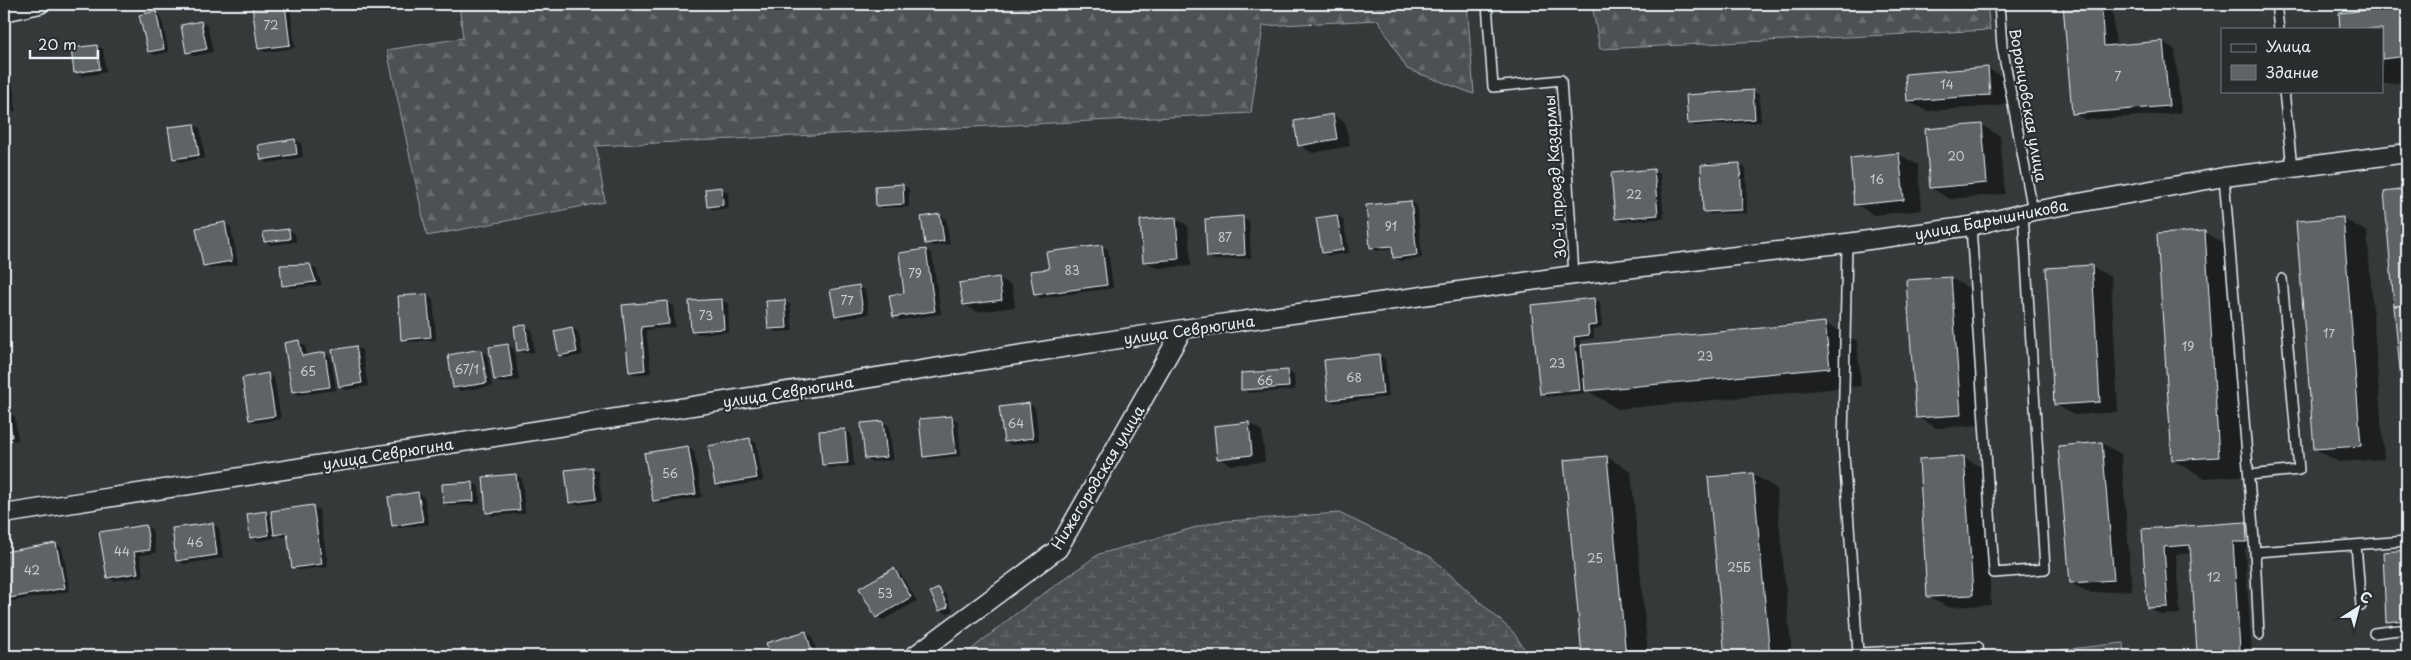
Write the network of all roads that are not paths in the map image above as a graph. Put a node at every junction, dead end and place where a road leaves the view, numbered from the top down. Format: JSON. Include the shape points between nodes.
{"nodes":[{"id":1,"x":40,"y":4,"type":"edge"},
{"id":2,"x":1487,"y":4,"type":"edge"},
{"id":3,"x":1999,"y":4,"type":"edge"},
{"id":4,"x":2276,"y":4,"type":"edge"},
{"id":5,"x":4,"y":12,"type":"edge"},
{"id":6,"x":2279,"y":28,"type":"edge"},
{"id":7,"x":2284,"y":92,"type":"edge"},
{"id":8,"x":2407,"y":153,"type":"edge"},
{"id":9,"x":2292,"y":168,"type":"junction"},
{"id":10,"x":2224,"y":177,"type":"junction"},
{"id":11,"x":2028,"y":212,"type":"junction"},
{"id":12,"x":1971,"y":226,"type":"junction"},
{"id":13,"x":1847,"y":243,"type":"junction"},
{"id":14,"x":1574,"y":275,"type":"junction"},
{"id":15,"x":2282,"y":279,"type":"dead end"},
{"id":16,"x":1183,"y":329,"type":"junction"},
{"id":17,"x":2249,"y":475,"type":"junction"},
{"id":18,"x":4,"y":514,"type":"edge"},
{"id":19,"x":2407,"y":541,"type":"edge"},
{"id":20,"x":2356,"y":545,"type":"junction"},
{"id":21,"x":2255,"y":552,"type":"junction"},
{"id":22,"x":2361,"y":606,"type":"dead end"},
{"id":23,"x":2407,"y":629,"type":"edge"},
{"id":24,"x":2374,"y":633,"type":"dead end"},
{"id":25,"x":2259,"y":636,"type":"dead end"},
{"id":26,"x":914,"y":656,"type":"edge"},
{"id":27,"x":1979,"y":656,"type":"edge"}],
"edges":[{"from":1,"to":5,"type":"street"},
{"from":2,"to":14,"type":"lane","name":"30-й проезд Казармы","via":[[1492,87],[1561,80]]},
{"from":3,"to":11,"type":"lane","name":"Воронцовская улица","via":[[2002,46]]},
{"from":4,"to":6,"type":"lane"},
{"from":7,"to":9,"type":"lane"},
{"from":8,"to":9,"type":"street","name":"улица Барышникова"},
{"from":9,"to":10,"type":"street","name":"улица Барышникова"},
{"from":10,"to":11,"type":"street","name":"улица Барышникова"},
{"from":10,"to":17,"type":"lane"},
{"from":11,"to":12,"type":"street","name":"улица Барышникова"},
{"from":11,"to":12,"type":"lane","name":"Воронцовская улица","via":[[2045,569],[1994,573]]},
{"from":12,"to":13,"type":"street","name":"улица Барышникова"},
{"from":13,"to":14,"type":"street","name":"улица Барышникова"},
{"from":13,"to":27,"type":"lane","via":[[1843,441],[1858,653],[1978,647]]},
{"from":14,"to":16,"type":"street","name":"улица Севрюгина"},
{"from":15,"to":17,"type":"lane","via":[[2299,470]]},
{"from":16,"to":18,"type":"street","name":"улица Севрюгина"},
{"from":16,"to":26,"type":"street","name":"Нижегородская улица","via":[[1058,550]]},
{"from":17,"to":21,"type":"lane"},
{"from":19,"to":20,"type":"lane"},
{"from":20,"to":21,"type":"lane"},
{"from":20,"to":22,"type":"lane"},
{"from":21,"to":25,"type":"lane"},
{"from":23,"to":24,"type":"lane"}]}
